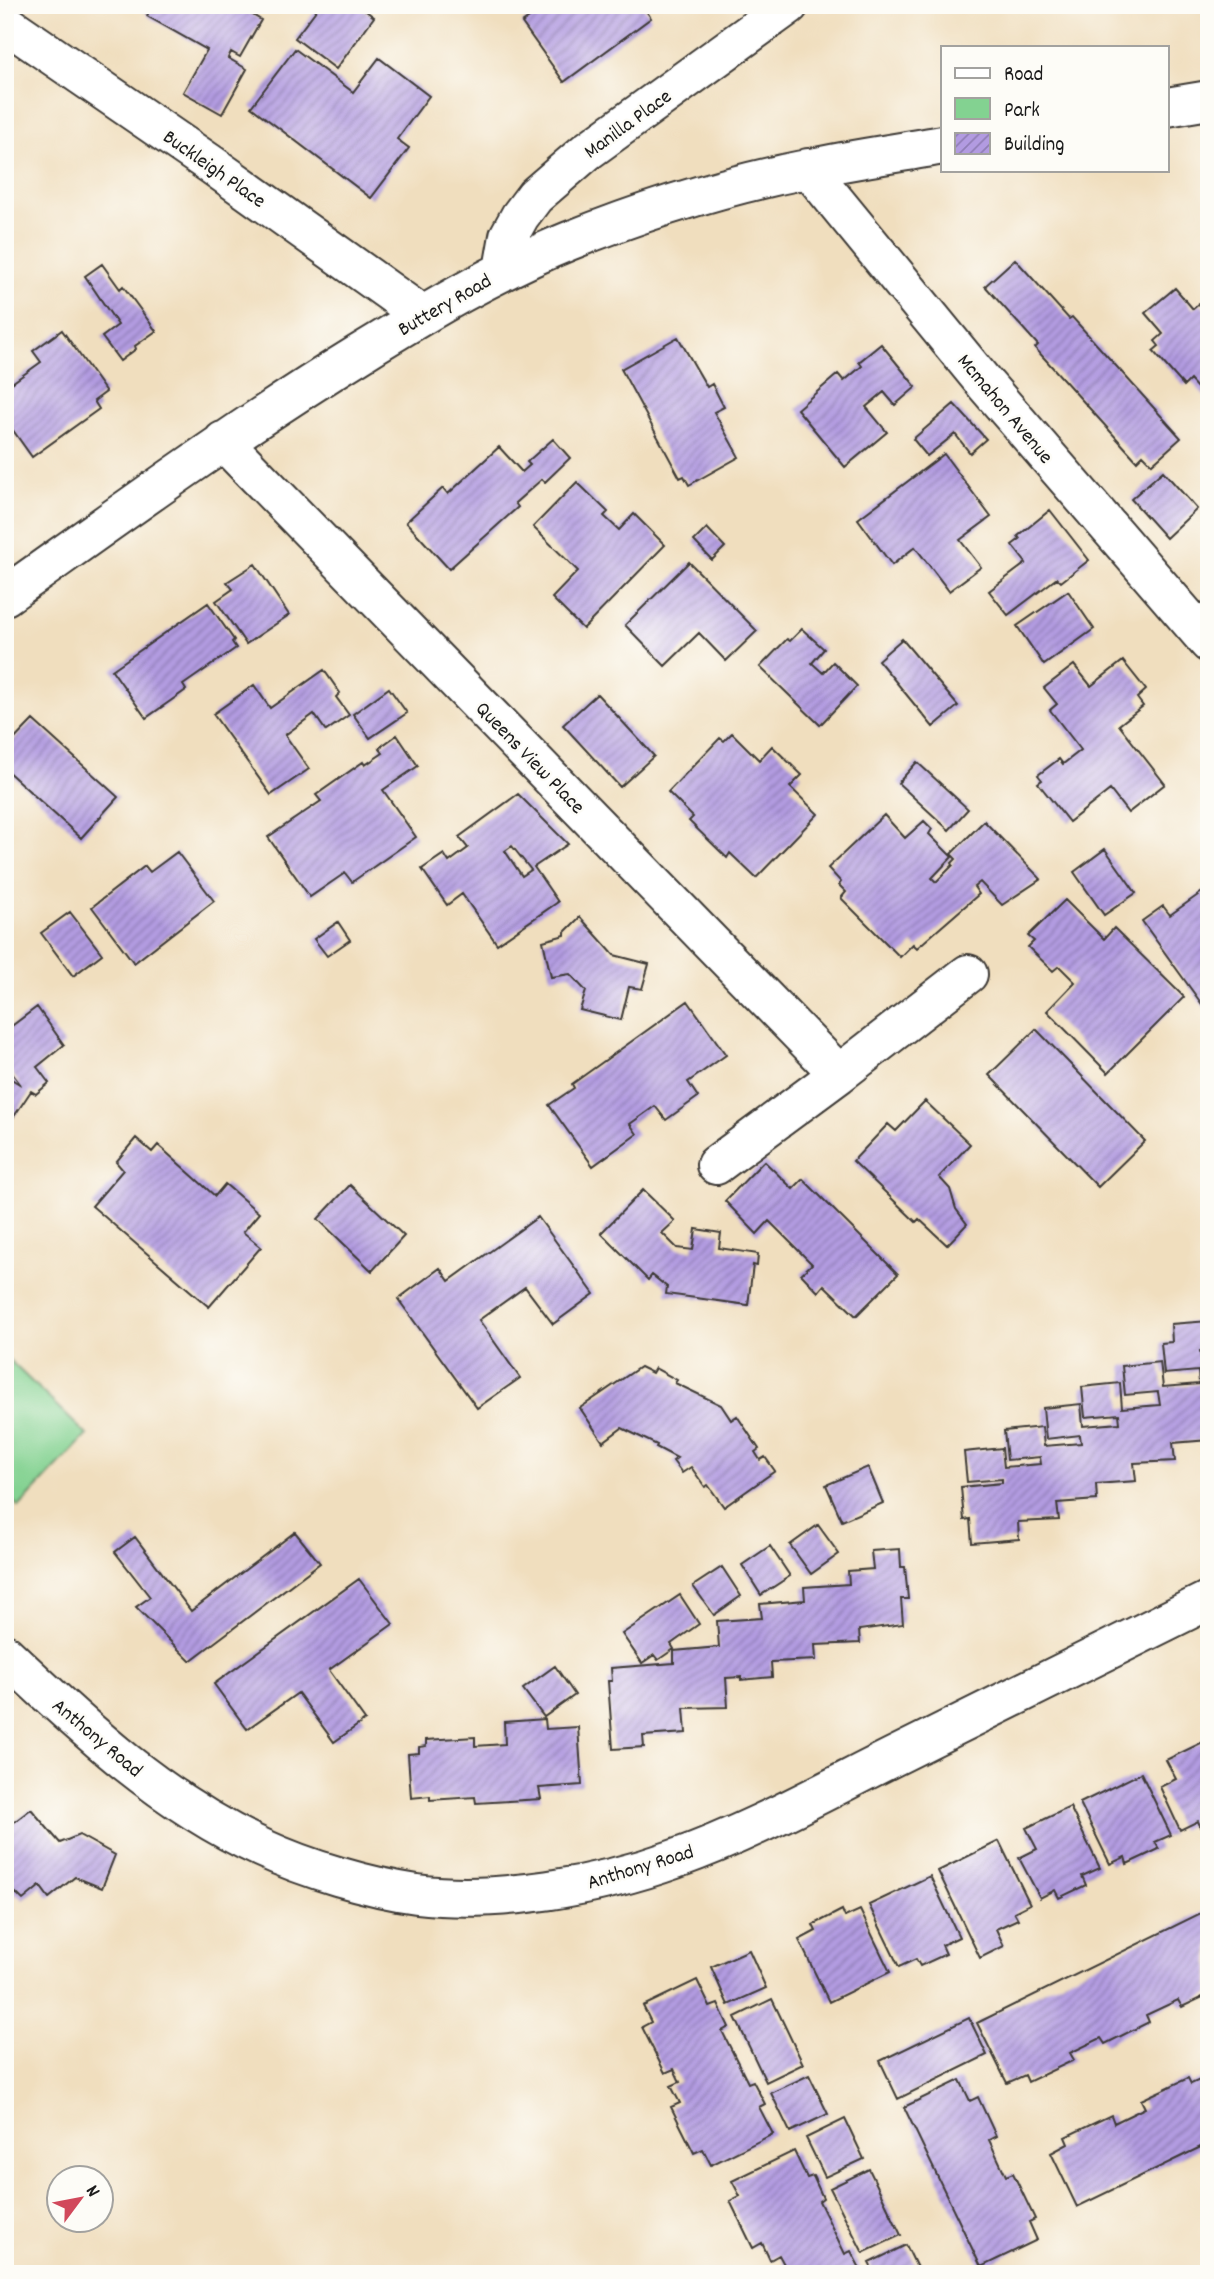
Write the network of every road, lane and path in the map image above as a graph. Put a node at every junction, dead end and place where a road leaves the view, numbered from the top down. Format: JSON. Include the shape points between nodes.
{"nodes":[{"id":1,"x":789,"y":5,"type":"edge"},
{"id":2,"x":5,"y":23,"type":"edge"},
{"id":3,"x":1209,"y":100,"type":"edge"},
{"id":4,"x":1168,"y":107,"type":"edge"},
{"id":5,"x":941,"y":145,"type":"edge"},
{"id":6,"x":808,"y":168,"type":"junction"},
{"id":7,"x":503,"y":270,"type":"junction"},
{"id":8,"x":422,"y":315,"type":"junction"},
{"id":9,"x":223,"y":441,"type":"junction"},
{"id":10,"x":5,"y":596,"type":"edge"},
{"id":11,"x":1209,"y":643,"type":"edge"},
{"id":12,"x":968,"y":974,"type":"dead end"},
{"id":13,"x":839,"y":1074,"type":"junction"},
{"id":14,"x":716,"y":1165,"type":"dead end"},
{"id":15,"x":1209,"y":1600,"type":"edge"},
{"id":16,"x":5,"y":1654,"type":"edge"}],
"edges":[{"from":1,"to":7,"type":"street","name":"Manilla Place","via":[[586,152],[534,196],[509,236]]},
{"from":2,"to":8,"type":"street","name":"Buckleigh Place"},
{"from":3,"to":4,"type":"street"},
{"from":5,"to":6,"type":"street","name":"Buttery Road"},
{"from":6,"to":7,"type":"street","name":"Buttery Road","via":[[644,213]]},
{"from":6,"to":11,"type":"street","name":"Mcmahon Avenue","via":[[985,384]]},
{"from":7,"to":8,"type":"street","name":"Buttery Road"},
{"from":8,"to":9,"type":"street","name":"Buttery Road"},
{"from":9,"to":10,"type":"street","name":"Buttery Road"},
{"from":9,"to":13,"type":"street","name":"Queens View Place"},
{"from":12,"to":13,"type":"street"},
{"from":13,"to":14,"type":"street"},
{"from":15,"to":16,"type":"street","name":"Anthony Road","via":[[677,1859],[598,1883],[497,1896],[417,1894],[337,1876],[263,1849],[169,1797],[81,1726]]}]}
